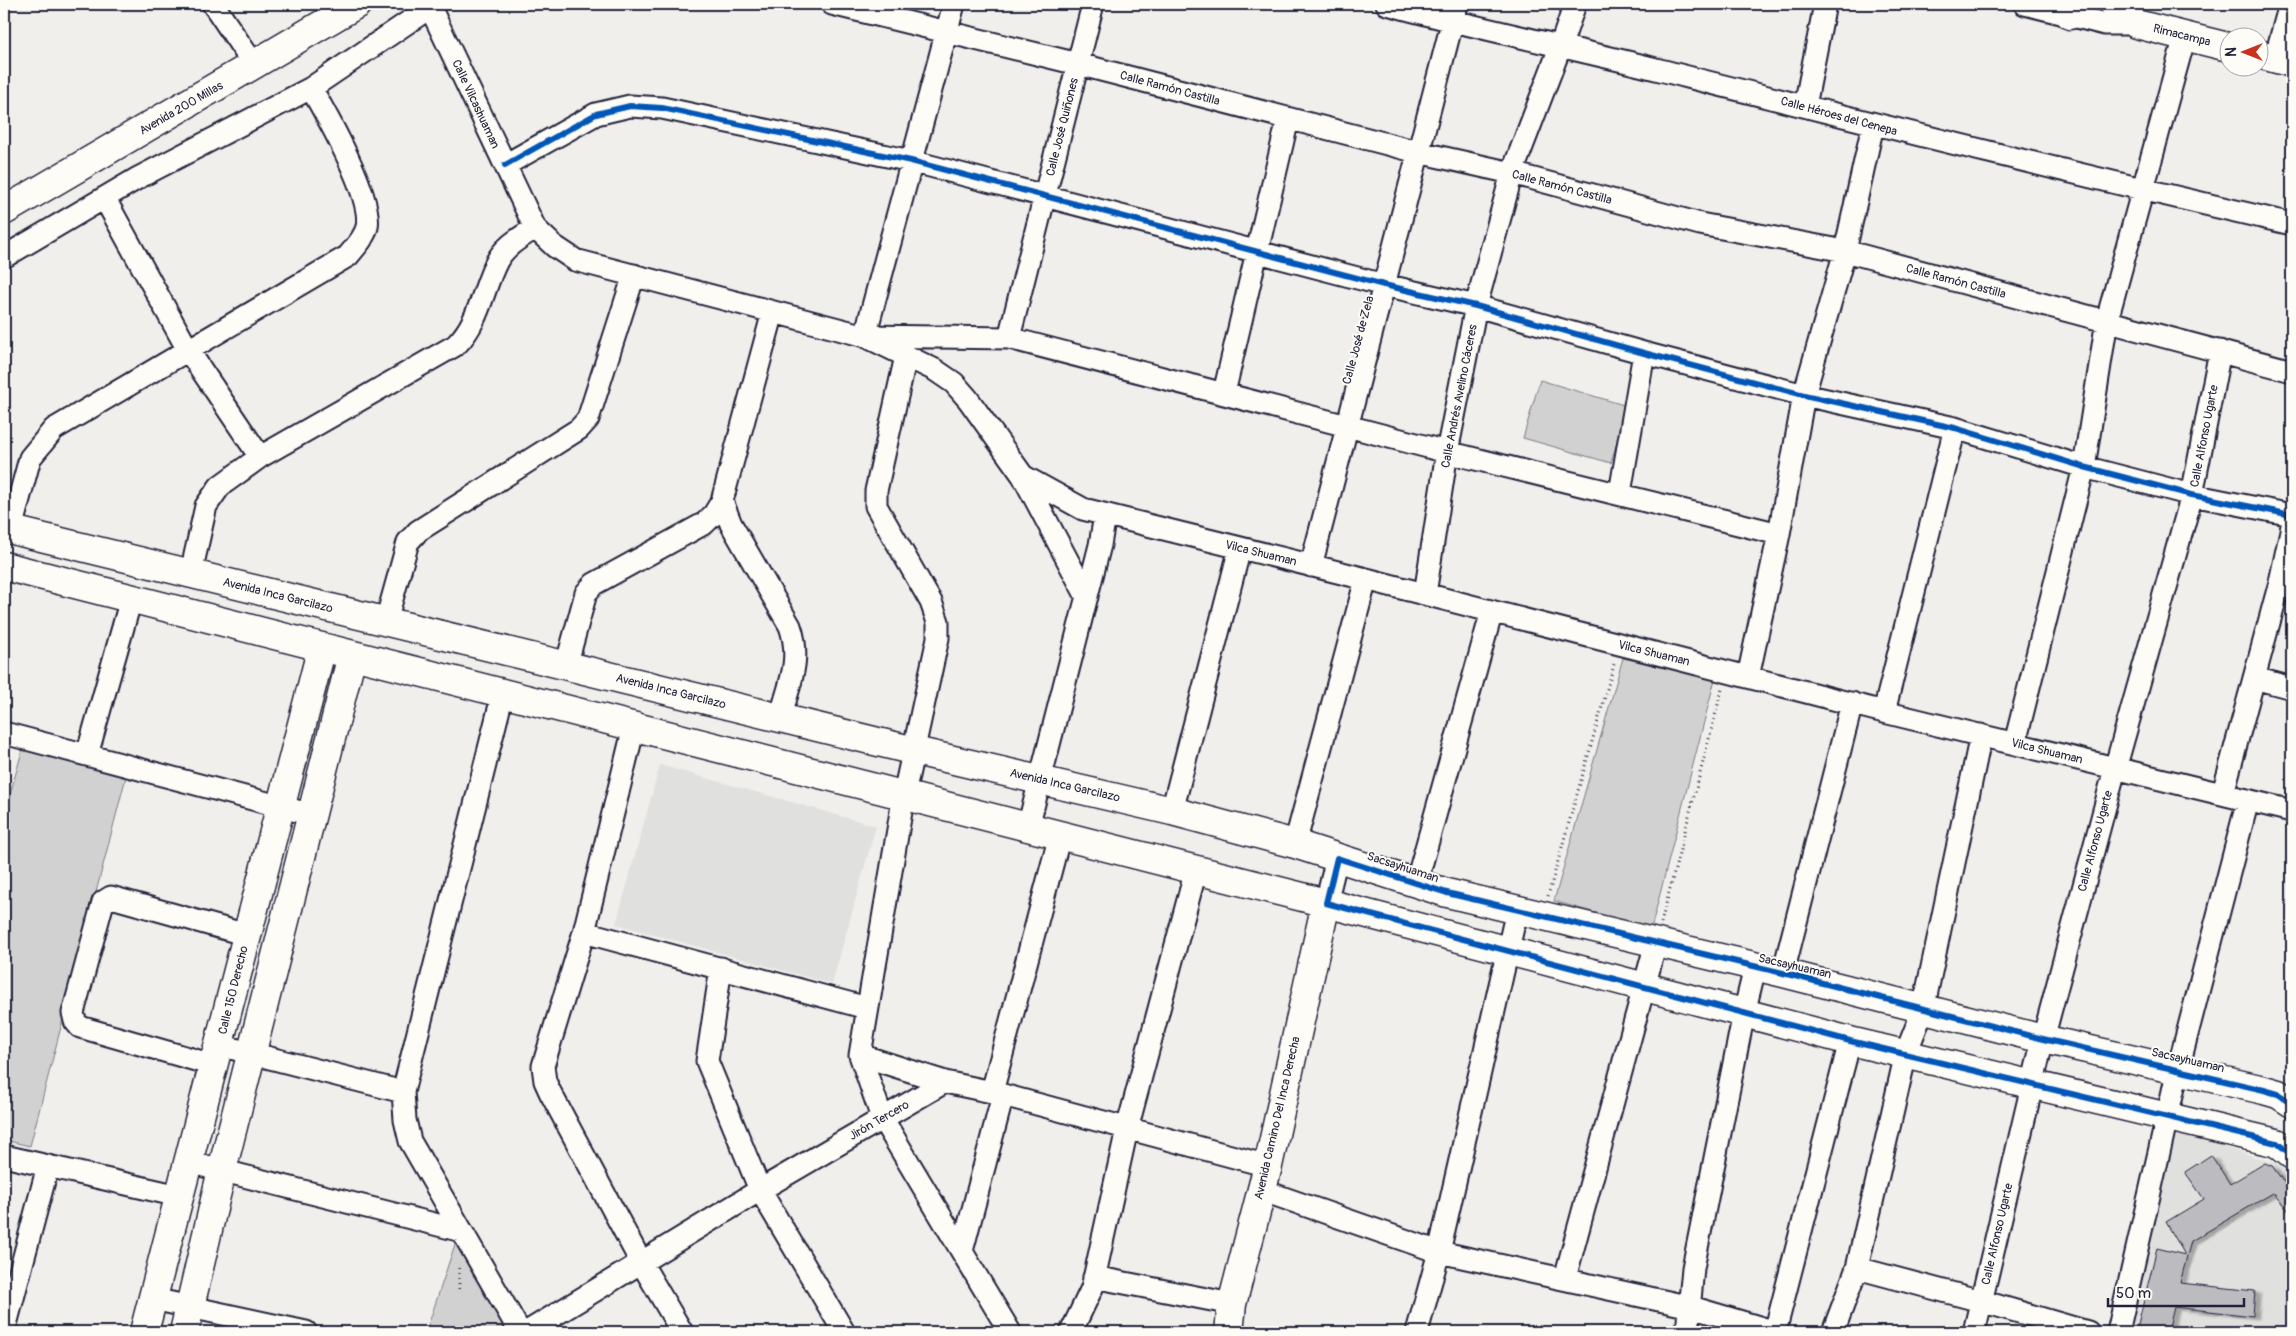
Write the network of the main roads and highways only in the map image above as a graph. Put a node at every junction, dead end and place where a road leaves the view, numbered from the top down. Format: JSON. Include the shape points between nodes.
{"nodes":[{"id":1,"x":357,"y":4,"type":"edge"},
{"id":2,"x":2114,"y":4,"type":"edge"},
{"id":3,"x":2218,"y":44,"type":"edge"},
{"id":4,"x":4,"y":211,"type":"edge"},
{"id":5,"x":7,"y":528,"type":"edge"},
{"id":6,"x":4,"y":566,"type":"edge"},
{"id":7,"x":322,"y":647,"type":"junction"},
{"id":8,"x":352,"y":655,"type":"junction"},
{"id":9,"x":1337,"y":858,"type":"joint"},
{"id":10,"x":1326,"y":903,"type":"junction"},
{"id":11,"x":2292,"y":1103,"type":"edge"},
{"id":12,"x":2292,"y":1155,"type":"edge"},
{"id":13,"x":187,"y":1320,"type":"edge"},
{"id":14,"x":144,"y":1332,"type":"edge"},
{"id":15,"x":1229,"y":1332,"type":"edge"}],
"edges":[{"from":1,"to":4,"type":"main road","name":"Avenida 200 Millas"},
{"from":2,"to":3,"type":"main road","name":"Rimacampa","via":[[2136,24]]},
{"from":5,"to":9,"type":"main road","name":"Avenida Inca Garcilazo","via":[[1172,811]]},
{"from":6,"to":7,"type":"main road"},
{"from":7,"to":8,"type":"main road"},
{"from":7,"to":14,"type":"main road","name":"Calle 150 Derecho"},
{"from":8,"to":10,"type":"main road"},
{"from":8,"to":13,"type":"main road"},
{"from":9,"to":11,"type":"main road","name":"Sacsayhuaman","via":[[1416,884],[2042,1039],[2178,1069],[2278,1094]]},
{"from":10,"to":12,"type":"main road","via":[[1850,1040],[2277,1143]]},
{"from":10,"to":15,"type":"main road","name":"Avenida Camino Del Inca Derecha","via":[[1232,1304]]}]}
